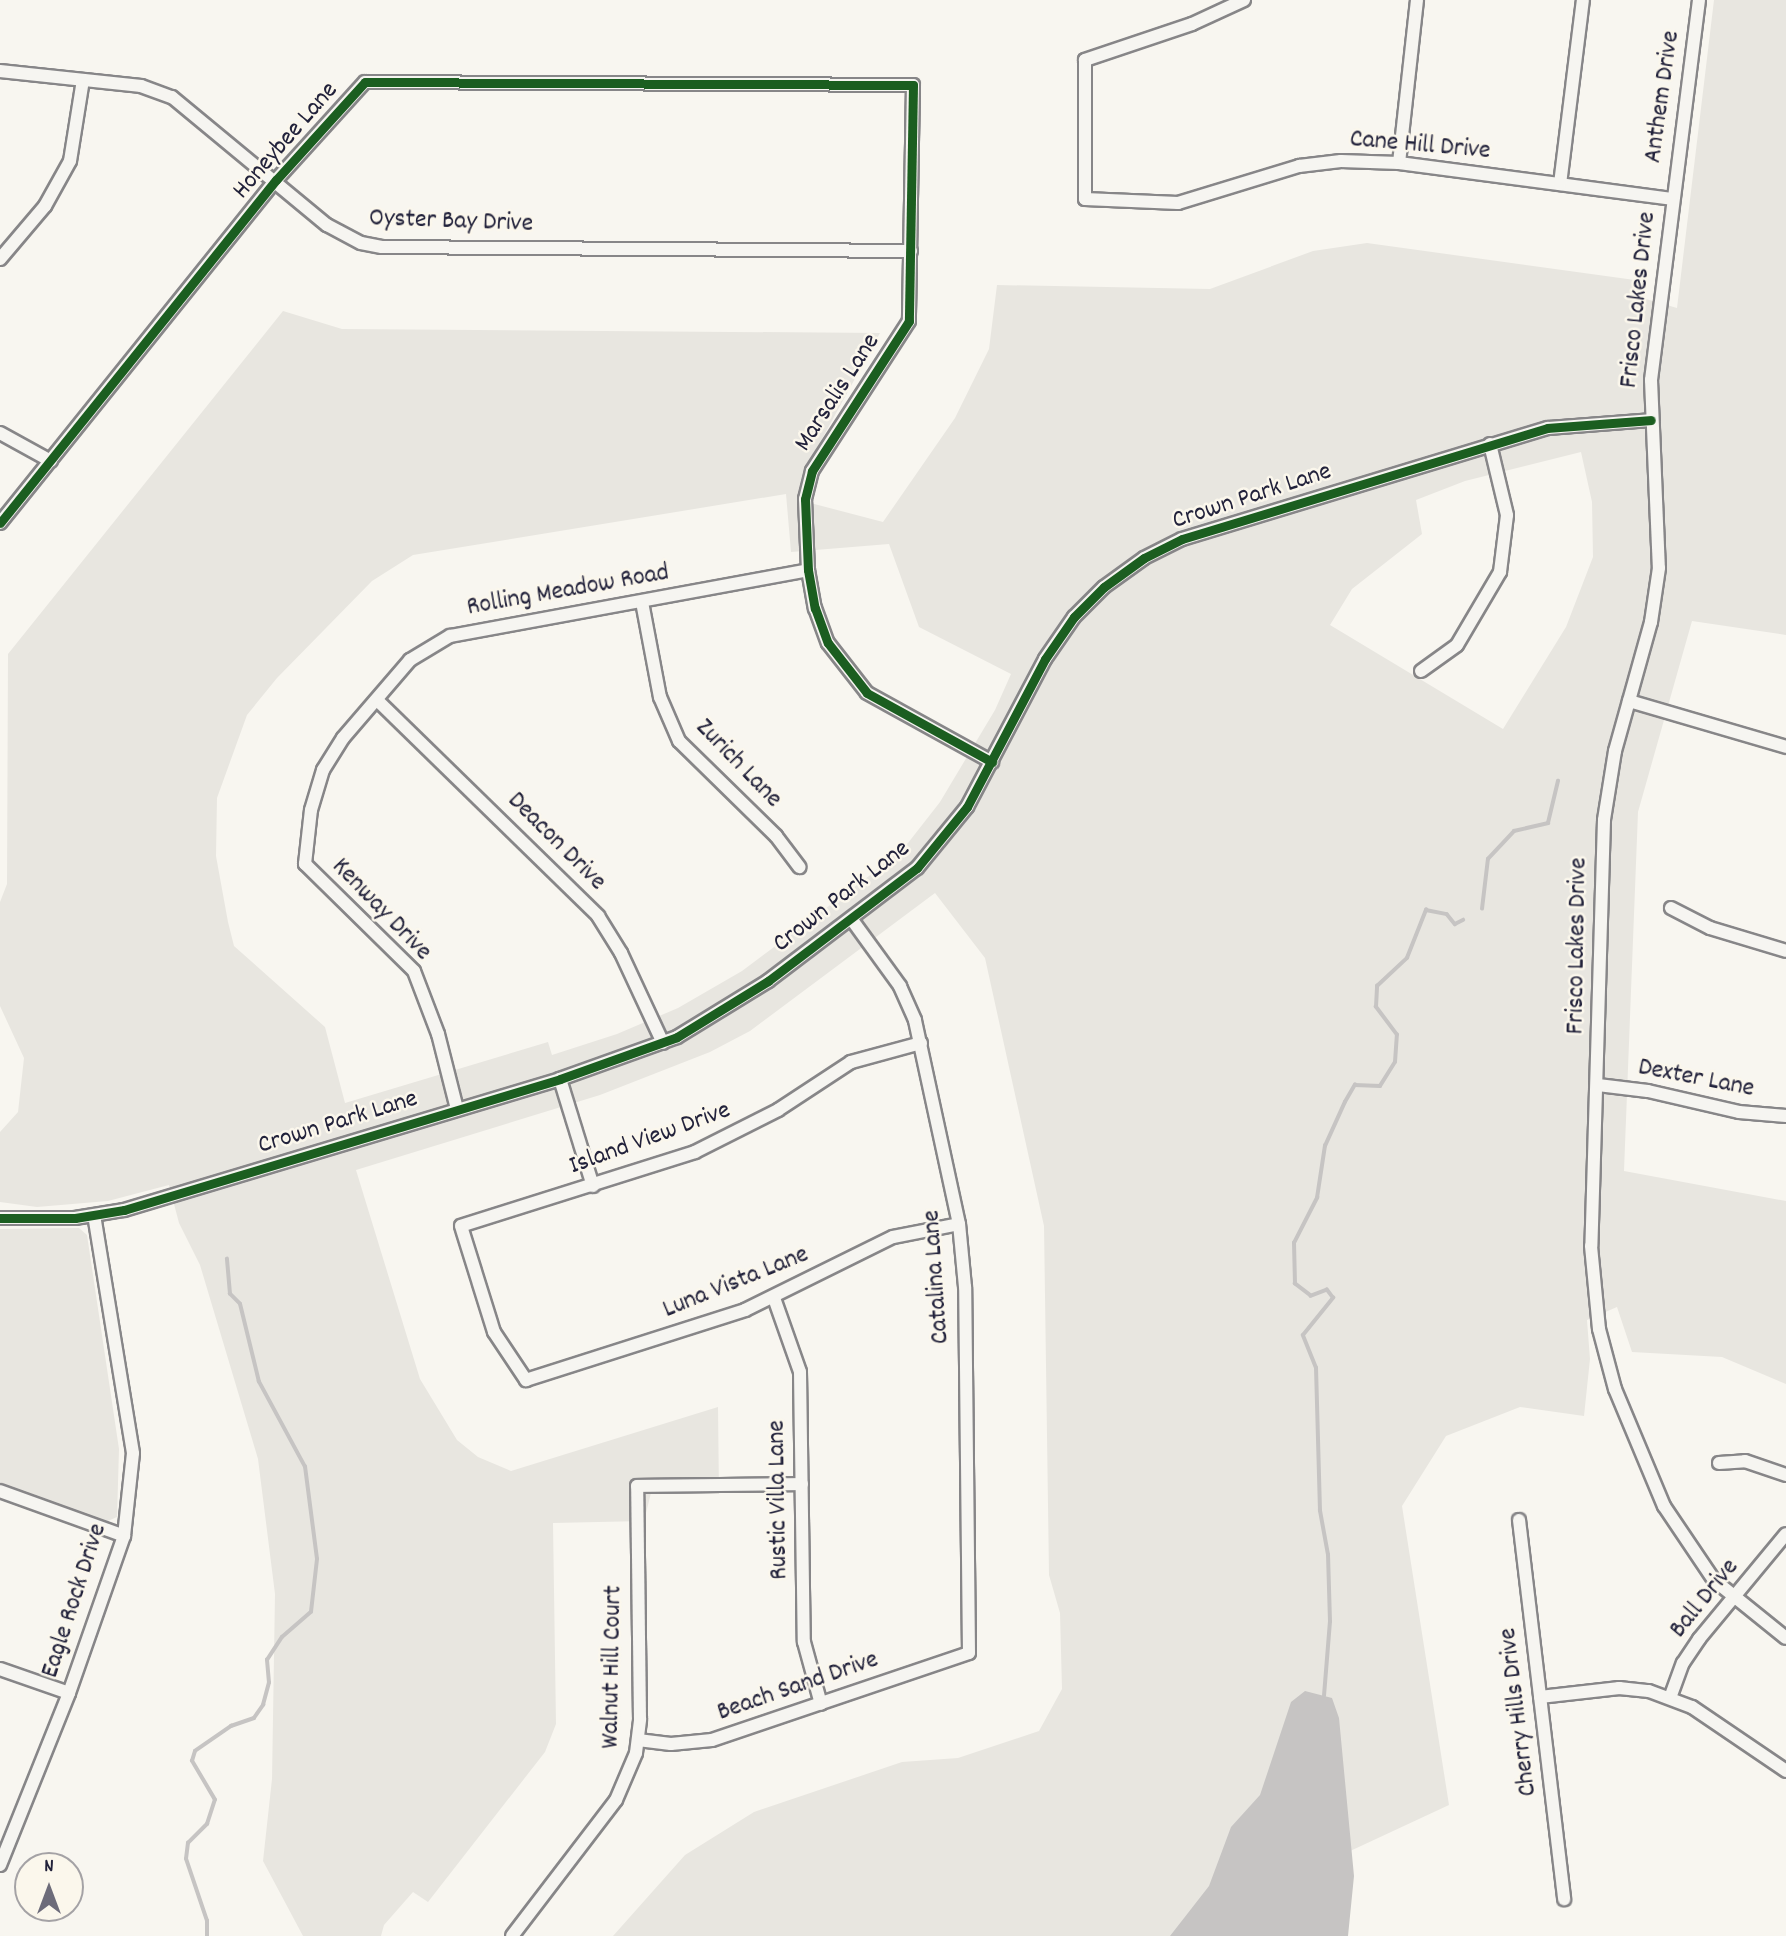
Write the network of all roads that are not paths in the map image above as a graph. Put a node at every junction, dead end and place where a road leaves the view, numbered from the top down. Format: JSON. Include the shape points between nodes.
{"nodes":[{"id":1,"x":1244,"y":0,"type":"edge"},
{"id":2,"x":1417,"y":0,"type":"edge"},
{"id":3,"x":1583,"y":0,"type":"edge"},
{"id":4,"x":1699,"y":0,"type":"edge"},
{"id":5,"x":0,"y":71,"type":"edge"},
{"id":6,"x":83,"y":80,"type":"junction"},
{"id":7,"x":913,"y":85,"type":"joint"},
{"id":8,"x":1399,"y":163,"type":"junction"},
{"id":9,"x":276,"y":180,"type":"junction"},
{"id":10,"x":1560,"y":184,"type":"junction"},
{"id":11,"x":1672,"y":199,"type":"junction"},
{"id":12,"x":911,"y":251,"type":"junction"},
{"id":13,"x":0,"y":259,"type":"edge"},
{"id":14,"x":1651,"y":420,"type":"junction"},
{"id":15,"x":0,"y":433,"type":"edge"},
{"id":16,"x":1490,"y":444,"type":"junction"},
{"id":17,"x":51,"y":461,"type":"junction"},
{"id":18,"x":0,"y":523,"type":"edge"},
{"id":19,"x":808,"y":570,"type":"junction"},
{"id":20,"x":642,"y":602,"type":"junction"},
{"id":21,"x":1421,"y":671,"type":"dead end"},
{"id":22,"x":378,"y":701,"type":"junction"},
{"id":23,"x":1629,"y":701,"type":"junction"},
{"id":24,"x":1786,"y":747,"type":"edge"},
{"id":25,"x":992,"y":762,"type":"junction"},
{"id":26,"x":306,"y":864,"type":"joint"},
{"id":27,"x":799,"y":867,"type":"dead end"},
{"id":28,"x":1671,"y":908,"type":"dead end"},
{"id":29,"x":852,"y":920,"type":"junction"},
{"id":30,"x":1786,"y":951,"type":"edge"},
{"id":31,"x":663,"y":1043,"type":"junction"},
{"id":32,"x":920,"y":1043,"type":"junction"},
{"id":33,"x":560,"y":1079,"type":"junction"},
{"id":34,"x":1598,"y":1085,"type":"junction"},
{"id":35,"x":457,"y":1109,"type":"junction"},
{"id":36,"x":1786,"y":1116,"type":"edge"},
{"id":37,"x":593,"y":1186,"type":"junction"},
{"id":38,"x":94,"y":1216,"type":"junction"},
{"id":39,"x":0,"y":1217,"type":"edge"},
{"id":40,"x":959,"y":1224,"type":"junction"},
{"id":41,"x":774,"y":1298,"type":"junction"},
{"id":42,"x":526,"y":1380,"type":"joint"},
{"id":43,"x":1718,"y":1463,"type":"dead end"},
{"id":44,"x":1786,"y":1475,"type":"edge"},
{"id":45,"x":802,"y":1484,"type":"junction"},
{"id":46,"x":0,"y":1491,"type":"edge"},
{"id":47,"x":1519,"y":1520,"type":"dead end"},
{"id":48,"x":1786,"y":1534,"type":"edge"},
{"id":49,"x":124,"y":1536,"type":"junction"},
{"id":50,"x":1733,"y":1597,"type":"junction"},
{"id":51,"x":1786,"y":1638,"type":"edge"},
{"id":52,"x":969,"y":1653,"type":"joint"},
{"id":53,"x":0,"y":1669,"type":"edge"},
{"id":54,"x":69,"y":1693,"type":"junction"},
{"id":55,"x":1540,"y":1697,"type":"junction"},
{"id":56,"x":1670,"y":1698,"type":"junction"},
{"id":57,"x":821,"y":1704,"type":"junction"},
{"id":58,"x":638,"y":1740,"type":"junction"},
{"id":59,"x":1786,"y":1771,"type":"edge"},
{"id":60,"x":4,"y":1851,"type":"edge"},
{"id":61,"x":0,"y":1865,"type":"edge"},
{"id":62,"x":1564,"y":1899,"type":"dead end"},
{"id":63,"x":512,"y":1936,"type":"edge"}],
"edges":[{"from":1,"to":8,"type":"street","name":"Cane Hill Drive","via":[[1085,60],[1085,199],[1178,203],[1298,166],[1341,161]]},
{"from":2,"to":8,"type":"street"},
{"from":3,"to":10,"type":"street"},
{"from":4,"to":11,"type":"street","name":"Anthem Drive"},
{"from":5,"to":6,"type":"street","name":"Oyster Bay Drive"},
{"from":6,"to":9,"type":"street","name":"Oyster Bay Drive","via":[[141,86],[172,97]]},
{"from":6,"to":13,"type":"street","via":[[71,161],[45,206]]},
{"from":7,"to":9,"type":"street","name":"Honeybee Lane","via":[[366,82]]},
{"from":7,"to":12,"type":"street","name":"Marsalis Lane"},
{"from":8,"to":10,"type":"street","name":"Cane Hill Drive"},
{"from":9,"to":12,"type":"street","name":"Oyster Bay Drive","via":[[327,225],[361,243],[382,247]]},
{"from":9,"to":17,"type":"street","name":"Honeybee Lane"},
{"from":10,"to":11,"type":"street","name":"Cane Hill Drive"},
{"from":11,"to":14,"type":"street","name":"Frisco Lakes Drive","via":[[1658,305]]},
{"from":12,"to":19,"type":"street","name":"Marsalis Lane","via":[[909,321],[812,471],[805,499]]},
{"from":14,"to":16,"type":"street","name":"Crown Park Lane","via":[[1548,428]]},
{"from":14,"to":23,"type":"street","name":"Frisco Lakes Drive","via":[[1658,568],[1651,622]]},
{"from":15,"to":17,"type":"street"},
{"from":16,"to":21,"type":"street","via":[[1507,514],[1500,572],[1457,645]]},
{"from":16,"to":25,"type":"street","name":"Crown Park Lane","via":[[1182,539],[1144,558],[1104,587],[1074,617],[1045,659]]},
{"from":17,"to":18,"type":"street","name":"Honeybee Lane"},
{"from":19,"to":20,"type":"street","name":"Rolling Meadow Road"},
{"from":19,"to":25,"type":"street","name":"Marsalis Lane","via":[[828,643],[867,693]]},
{"from":20,"to":22,"type":"street","name":"Rolling Meadow Road","via":[[450,635],[410,660]]},
{"from":20,"to":27,"type":"street","name":"Zurich Lane","via":[[660,697],[679,741],[776,836]]},
{"from":22,"to":26,"type":"street","name":"Rolling Meadow Road","via":[[343,738],[323,771],[311,810]]},
{"from":22,"to":31,"type":"street","name":"Deacon Drive","via":[[598,916],[621,953]]},
{"from":23,"to":24,"type":"street"},
{"from":23,"to":34,"type":"street","name":"Frisco Lakes Drive","via":[[1604,820]]},
{"from":25,"to":29,"type":"street","name":"Crown Park Lane","via":[[946,837],[917,868]]},
{"from":26,"to":35,"type":"street","name":"Kenway Drive","via":[[414,971],[438,1034]]},
{"from":28,"to":30,"type":"street","via":[[1710,928]]},
{"from":29,"to":31,"type":"street","name":"Crown Park Lane","via":[[726,1010]]},
{"from":29,"to":32,"type":"street","name":"Catalina Lane","via":[[900,986]]},
{"from":31,"to":33,"type":"street","name":"Crown Park Lane"},
{"from":32,"to":37,"type":"street","name":"Island View Drive","via":[[863,1057],[723,1140]]},
{"from":32,"to":40,"type":"street","name":"Catalina Lane"},
{"from":33,"to":35,"type":"street","name":"Crown Park Lane"},
{"from":33,"to":37,"type":"street"},
{"from":34,"to":36,"type":"street","name":"Dexter Lane","via":[[1648,1091],[1739,1112]]},
{"from":34,"to":50,"type":"street","name":"Frisco Lakes Drive","via":[[1591,1246],[1599,1329],[1615,1389],[1664,1506],[1689,1549]]},
{"from":35,"to":38,"type":"street","name":"Crown Park Lane"},
{"from":37,"to":42,"type":"street","name":"Island View Drive","via":[[461,1226],[494,1332]]},
{"from":38,"to":39,"type":"street","name":"Crown Park Lane"},
{"from":38,"to":49,"type":"street","name":"Eagle Rock Drive","via":[[133,1453]]},
{"from":40,"to":41,"type":"street","name":"Luna Vista Lane","via":[[893,1237]]},
{"from":40,"to":52,"type":"street","name":"Catalina Lane","via":[[965,1287]]},
{"from":41,"to":42,"type":"street","name":"Luna Vista Lane"},
{"from":41,"to":45,"type":"street","name":"Rustic Villa Lane","via":[[800,1371]]},
{"from":43,"to":44,"type":"street","via":[[1745,1461]]},
{"from":45,"to":57,"type":"street","name":"Rustic Villa Lane","via":[[804,1642]]},
{"from":45,"to":58,"type":"street","name":"Walnut Hill Court","via":[[636,1486]]},
{"from":46,"to":49,"type":"street"},
{"from":47,"to":55,"type":"street","name":"Cherry Hills Drive"},
{"from":48,"to":50,"type":"street","name":"Ball Drive"},
{"from":49,"to":54,"type":"street","name":"Eagle Rock Drive"},
{"from":50,"to":51,"type":"street","name":"Frisco Lakes Drive"},
{"from":50,"to":56,"type":"street","name":"Ball Drive","via":[[1683,1663]]},
{"from":52,"to":57,"type":"street","name":"Beach Sand Drive"},
{"from":53,"to":54,"type":"street"},
{"from":54,"to":60,"type":"street","name":"Eagle Rock Drive"},
{"from":55,"to":56,"type":"street","via":[[1619,1688]]},
{"from":55,"to":62,"type":"street","name":"Cherry Hills Drive"},
{"from":56,"to":59,"type":"street","via":[[1692,1707]]},
{"from":57,"to":58,"type":"street","name":"Beach Sand Drive","via":[[712,1740],[685,1744]]},
{"from":58,"to":63,"type":"street","name":"Walnut Hill Court","via":[[616,1800]]},
{"from":60,"to":61,"type":"street","name":"Eagle Rock Drive"}]}
